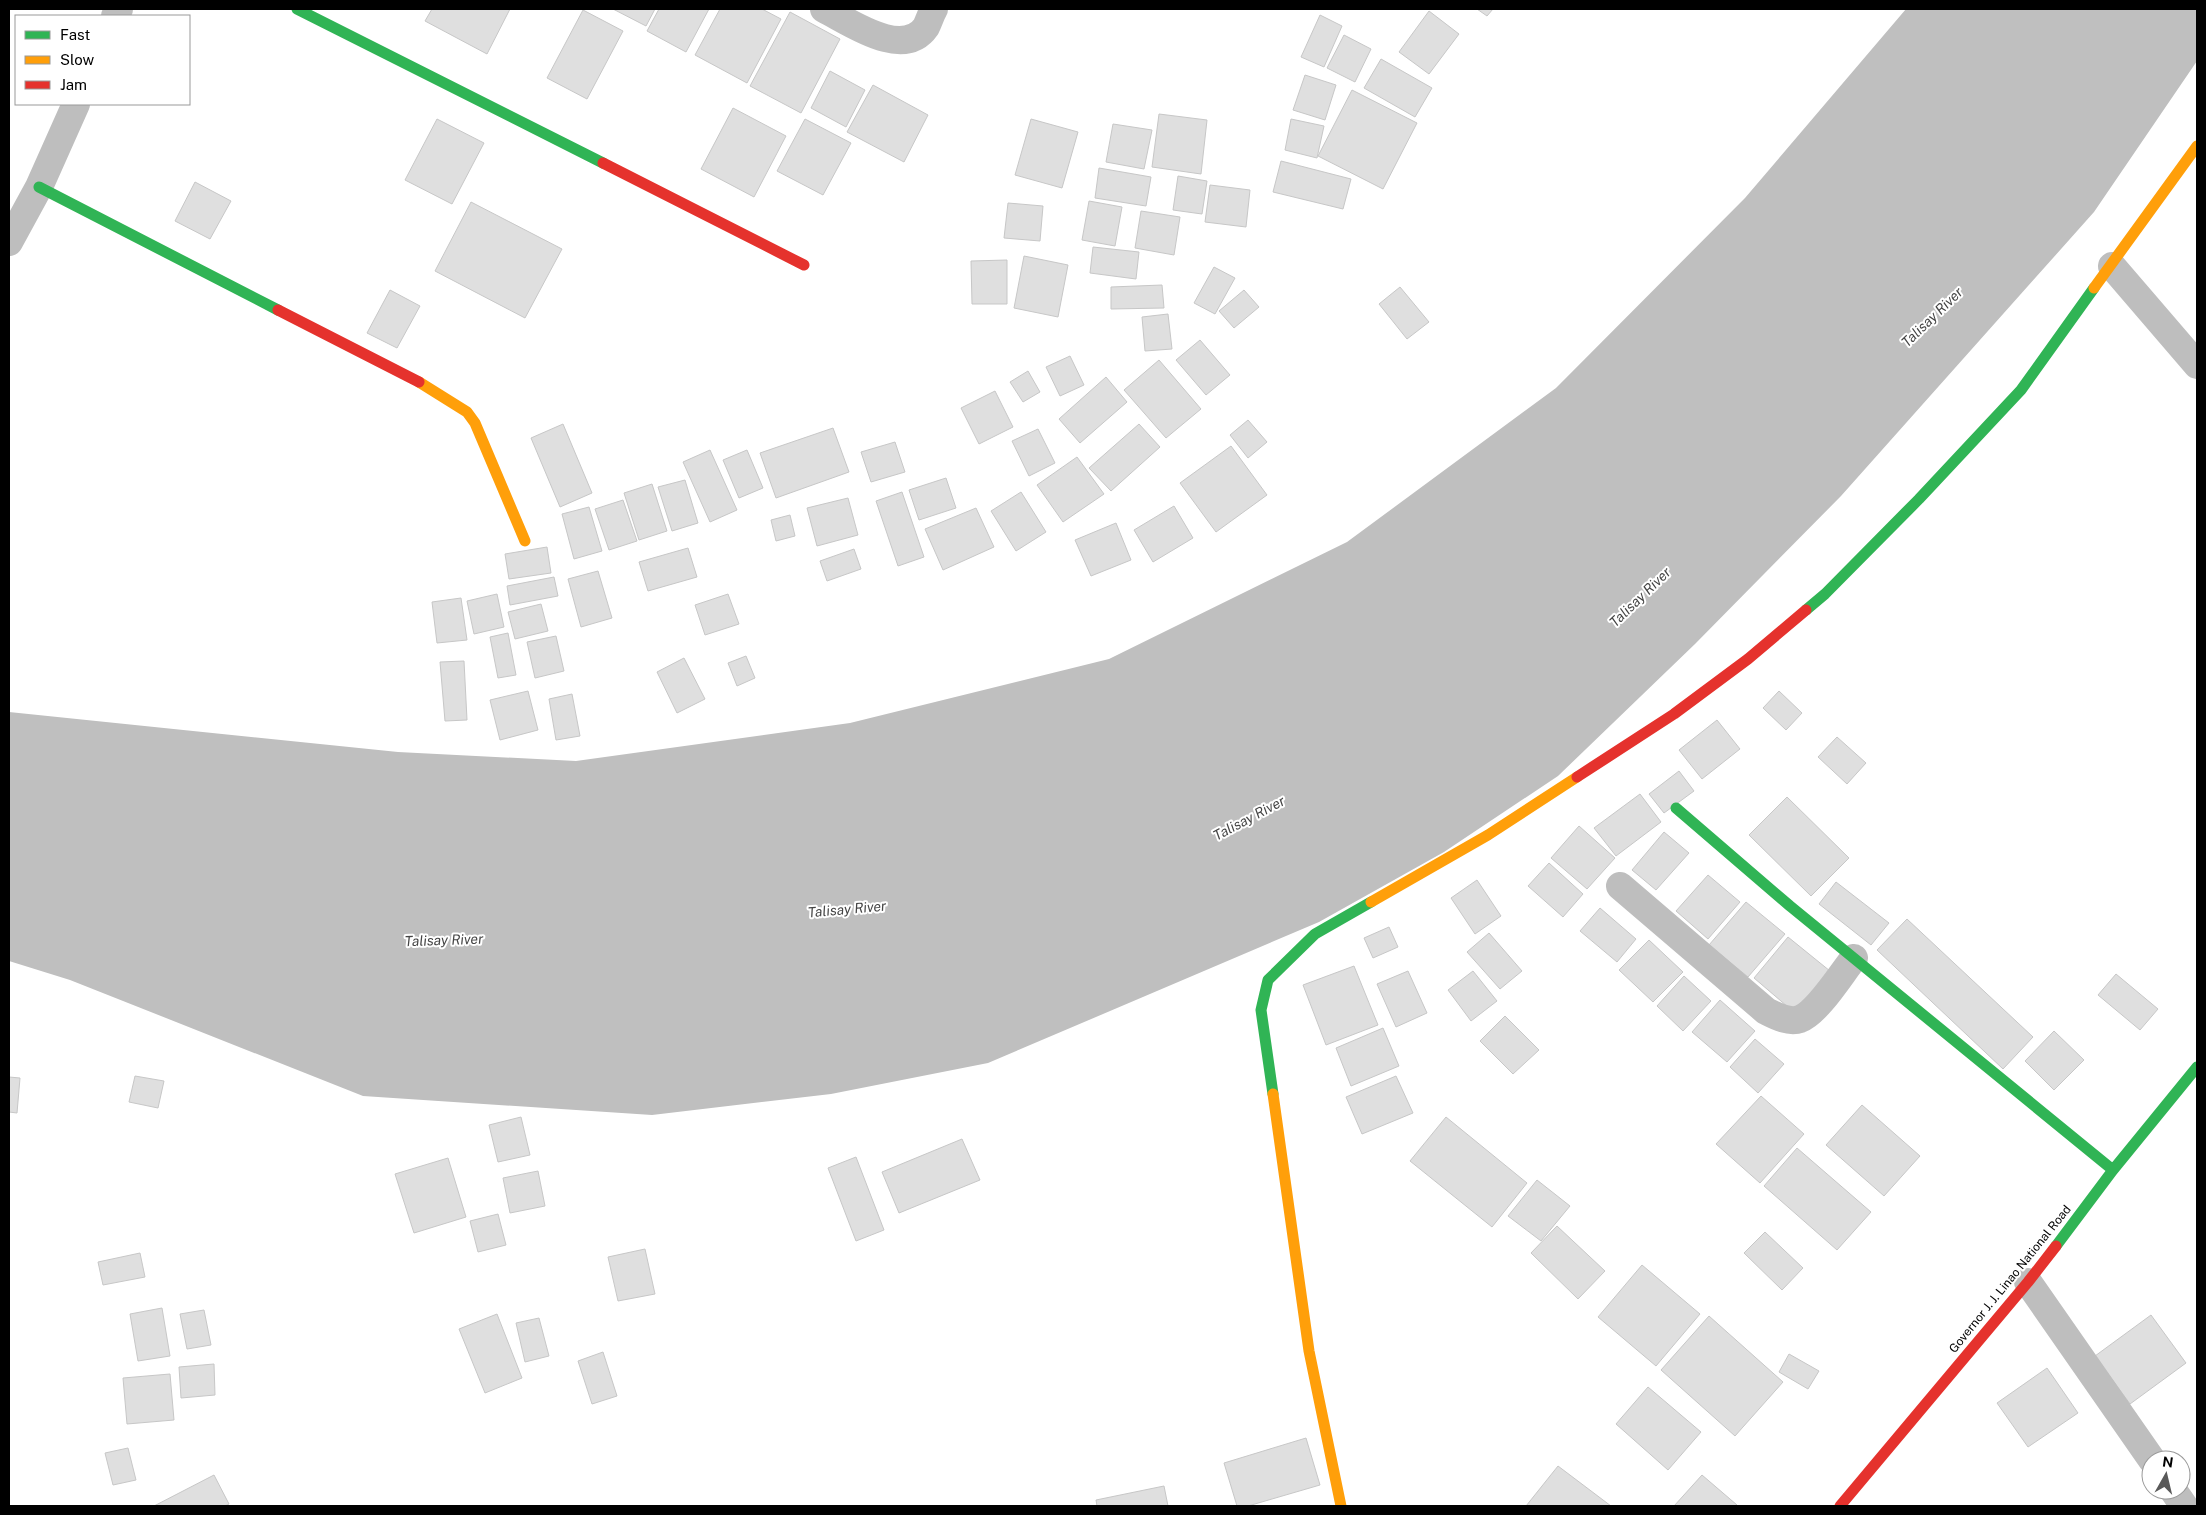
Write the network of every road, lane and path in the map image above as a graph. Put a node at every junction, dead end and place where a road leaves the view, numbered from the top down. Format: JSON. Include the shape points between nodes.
{"nodes":[{"id":1,"x":297,"y":9,"type":"edge"},
{"id":2,"x":824,"y":9,"type":"edge"},
{"id":3,"x":934,"y":9,"type":"edge"},
{"id":4,"x":76,"y":105,"type":"edge"},
{"id":5,"x":2197,"y":146,"type":"edge"},
{"id":6,"x":39,"y":187,"type":"junction"},
{"id":7,"x":9,"y":242,"type":"edge"},
{"id":8,"x":804,"y":265,"type":"dead end"},
{"id":9,"x":2112,"y":266,"type":"junction"},
{"id":10,"x":2197,"y":365,"type":"edge"},
{"id":11,"x":524,"y":540,"type":"dead end"},
{"id":12,"x":1676,"y":808,"type":"dead end"},
{"id":13,"x":1620,"y":886,"type":"dead end"},
{"id":14,"x":1854,"y":958,"type":"junction"},
{"id":15,"x":2197,"y":1067,"type":"edge"},
{"id":16,"x":2113,"y":1170,"type":"junction"},
{"id":17,"x":2028,"y":1282,"type":"junction"},
{"id":18,"x":2145,"y":1450,"type":"edge"},
{"id":19,"x":1341,"y":1506,"type":"edge"},
{"id":20,"x":1840,"y":1506,"type":"edge"}],
"edges":[{"from":1,"to":8,"type":"street"},
{"from":2,"to":3,"type":"street","via":[[886,40],[906,40],[925,28]]},
{"from":4,"to":6,"type":"street"},
{"from":5,"to":9,"type":"street"},
{"from":6,"to":7,"type":"street"},
{"from":6,"to":11,"type":"street","via":[[419,382],[468,412]]},
{"from":9,"to":10,"type":"street"},
{"from":9,"to":19,"type":"street","via":[[2021,390],[1825,594],[1755,653],[1674,714],[1488,835],[1315,934],[1268,980],[1261,1010],[1309,1351]]},
{"from":12,"to":14,"type":"street"},
{"from":13,"to":14,"type":"street","via":[[1766,1011],[1784,1019],[1799,1019],[1812,1011]]},
{"from":14,"to":16,"type":"street"},
{"from":15,"to":16,"type":"street","name":"Governor J. J. Linao National Road"},
{"from":16,"to":17,"type":"street","name":"Governor J. J. Linao National Road"},
{"from":17,"to":18,"type":"street"},
{"from":17,"to":20,"type":"street","name":"Governor J. J. Linao National Road"}]}
